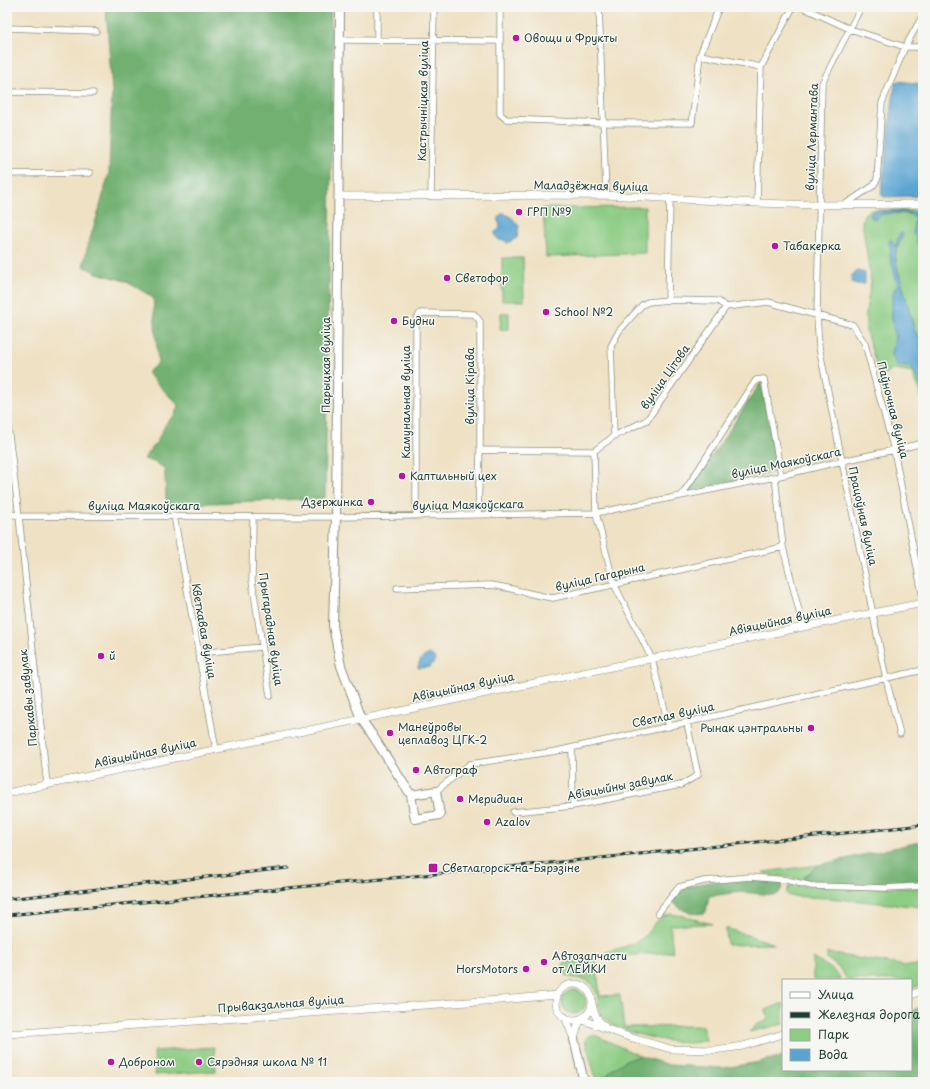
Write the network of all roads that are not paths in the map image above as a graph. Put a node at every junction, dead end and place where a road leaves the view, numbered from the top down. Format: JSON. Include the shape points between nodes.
{"nodes":[{"id":1,"x":340,"y":7,"type":"edge"},
{"id":2,"x":377,"y":7,"type":"edge"},
{"id":3,"x":434,"y":7,"type":"edge"},
{"id":4,"x":500,"y":7,"type":"edge"},
{"id":5,"x":599,"y":7,"type":"edge"},
{"id":6,"x":719,"y":7,"type":"edge"},
{"id":7,"x":793,"y":7,"type":"edge"},
{"id":8,"x":802,"y":7,"type":"edge"},
{"id":9,"x":861,"y":7,"type":"edge"},
{"id":10,"x":923,"y":15,"type":"edge"},
{"id":11,"x":7,"y":28,"type":"edge"},
{"id":12,"x":850,"y":29,"type":"junction"},
{"id":13,"x":96,"y":31,"type":"dead end"},
{"id":14,"x":340,"y":40,"type":"junction"},
{"id":15,"x":377,"y":40,"type":"junction"},
{"id":16,"x":434,"y":41,"type":"junction"},
{"id":17,"x":500,"y":41,"type":"junction"},
{"id":18,"x":923,"y":47,"type":"edge"},
{"id":19,"x":904,"y":48,"type":"junction"},
{"id":20,"x":700,"y":55,"type":"junction"},
{"id":21,"x":761,"y":67,"type":"junction"},
{"id":22,"x":7,"y":92,"type":"edge"},
{"id":23,"x":93,"y":93,"type":"dead end"},
{"id":24,"x":603,"y":123,"type":"junction"},
{"id":25,"x":90,"y":173,"type":"dead end"},
{"id":26,"x":7,"y":174,"type":"edge"},
{"id":27,"x":606,"y":195,"type":"junction"},
{"id":28,"x":339,"y":196,"type":"junction"},
{"id":29,"x":432,"y":196,"type":"junction"},
{"id":30,"x":670,"y":198,"type":"junction"},
{"id":31,"x":757,"y":203,"type":"junction"},
{"id":32,"x":923,"y":204,"type":"edge"},
{"id":33,"x":820,"y":205,"type":"junction"},
{"id":34,"x":844,"y":205,"type":"junction"},
{"id":35,"x":668,"y":300,"type":"junction"},
{"id":36,"x":726,"y":308,"type":"junction"},
{"id":37,"x":420,"y":313,"type":"joint"},
{"id":38,"x":817,"y":316,"type":"junction"},
{"id":39,"x":7,"y":419,"type":"edge"},
{"id":40,"x":614,"y":436,"type":"junction"},
{"id":41,"x":922,"y":443,"type":"edge"},
{"id":42,"x":480,"y":450,"type":"junction"},
{"id":43,"x":894,"y":450,"type":"junction"},
{"id":44,"x":594,"y":452,"type":"junction"},
{"id":45,"x":842,"y":461,"type":"junction"},
{"id":46,"x":778,"y":476,"type":"junction"},
{"id":47,"x":682,"y":495,"type":"junction"},
{"id":48,"x":596,"y":513,"type":"junction"},
{"id":49,"x":7,"y":514,"type":"edge"},
{"id":50,"x":478,"y":515,"type":"junction"},
{"id":51,"x":19,"y":516,"type":"junction"},
{"id":52,"x":174,"y":516,"type":"junction"},
{"id":53,"x":416,"y":516,"type":"junction"},
{"id":54,"x":253,"y":517,"type":"junction"},
{"id":55,"x":336,"y":517,"type":"junction"},
{"id":56,"x":783,"y":547,"type":"junction"},
{"id":57,"x":614,"y":584,"type":"junction"},
{"id":58,"x":397,"y":588,"type":"dead end"},
{"id":59,"x":923,"y":598,"type":"edge"},
{"id":60,"x":923,"y":603,"type":"edge"},
{"id":61,"x":873,"y":613,"type":"junction"},
{"id":62,"x":803,"y":627,"type":"junction"},
{"id":63,"x":262,"y":647,"type":"junction"},
{"id":64,"x":198,"y":653,"type":"junction"},
{"id":65,"x":652,"y":658,"type":"junction"},
{"id":66,"x":923,"y":670,"type":"edge"},
{"id":67,"x":886,"y":679,"type":"junction"},
{"id":68,"x":270,"y":696,"type":"dead end"},
{"id":69,"x":361,"y":719,"type":"junction"},
{"id":70,"x":687,"y":723,"type":"junction"},
{"id":71,"x":669,"y":727,"type":"junction"},
{"id":72,"x":900,"y":734,"type":"dead end"},
{"id":73,"x":572,"y":748,"type":"junction"},
{"id":74,"x":216,"y":750,"type":"junction"},
{"id":75,"x":47,"y":785,"type":"junction"},
{"id":76,"x":436,"y":791,"type":"junction"},
{"id":77,"x":7,"y":793,"type":"edge"},
{"id":78,"x":411,"y":795,"type":"junction"},
{"id":79,"x":573,"y":806,"type":"junction"},
{"id":80,"x":514,"y":812,"type":"dead end"},
{"id":81,"x":923,"y":886,"type":"edge"},
{"id":82,"x":658,"y":913,"type":"dead end"},
{"id":83,"x":923,"y":990,"type":"edge"},
{"id":84,"x":557,"y":995,"type":"junction"},
{"id":85,"x":912,"y":995,"type":"edge"},
{"id":86,"x":592,"y":1004,"type":"junction"},
{"id":87,"x":565,"y":1017,"type":"junction"},
{"id":88,"x":580,"y":1019,"type":"junction"},
{"id":89,"x":610,"y":1030,"type":"junction"},
{"id":90,"x":7,"y":1034,"type":"edge"},
{"id":91,"x":782,"y":1034,"type":"edge"},
{"id":92,"x":574,"y":1039,"type":"junction"},
{"id":93,"x":584,"y":1082,"type":"edge"}],
"edges":[{"from":1,"to":14,"type":"main road","name":"Парыцкая вуліца"},
{"from":2,"to":15,"type":"street"},
{"from":3,"to":16,"type":"street","name":"Кастрычніцкая вуліца"},
{"from":4,"to":17,"type":"street"},
{"from":5,"to":24,"type":"street"},
{"from":6,"to":20,"type":"street"},
{"from":7,"to":21,"type":"street"},
{"from":8,"to":12,"type":"street"},
{"from":9,"to":12,"type":"street","name":"вуліца Лермантава"},
{"from":10,"to":19,"type":"street"},
{"from":11,"to":13,"type":"street"},
{"from":12,"to":19,"type":"street"},
{"from":12,"to":33,"type":"street","name":"вуліца Лермантава","via":[[822,84]]},
{"from":14,"to":15,"type":"street"},
{"from":14,"to":28,"type":"main road","name":"Парыцкая вуліца"},
{"from":15,"to":16,"type":"street"},
{"from":16,"to":17,"type":"street"},
{"from":16,"to":29,"type":"street","name":"Кастрычніцкая вуліца"},
{"from":17,"to":24,"type":"street","via":[[500,114],[506,119]]},
{"from":18,"to":19,"type":"street"},
{"from":19,"to":34,"type":"street","via":[[882,102],[877,180],[873,186]]},
{"from":20,"to":21,"type":"street"},
{"from":20,"to":24,"type":"street","via":[[692,123]]},
{"from":21,"to":31,"type":"street"},
{"from":22,"to":23,"type":"street"},
{"from":24,"to":27,"type":"street"},
{"from":25,"to":26,"type":"street"},
{"from":27,"to":29,"type":"street","name":"Маладзёжная вуліца"},
{"from":27,"to":30,"type":"street","name":"Маладзёжная вуліца"},
{"from":28,"to":29,"type":"street","name":"Маладзёжная вуліца"},
{"from":28,"to":55,"type":"main road","name":"Парыцкая вуліца"},
{"from":30,"to":31,"type":"street","name":"Маладзёжная вуліца"},
{"from":30,"to":35,"type":"street"},
{"from":31,"to":33,"type":"street","name":"Маладзёжная вуліца"},
{"from":32,"to":34,"type":"street","name":"Маладзёжная вуліца"},
{"from":33,"to":34,"type":"street","name":"Маладзёжная вуліца"},
{"from":33,"to":38,"type":"street","name":"Працоўная вуліца"},
{"from":35,"to":36,"type":"street","via":[[718,301]]},
{"from":35,"to":40,"type":"street","via":[[642,305],[619,332],[611,346]]},
{"from":36,"to":38,"type":"street","via":[[768,302]]},
{"from":36,"to":40,"type":"street","name":"вуліца Цітова","via":[[646,420]]},
{"from":37,"to":42,"type":"street","name":"вуліца Кірава","via":[[474,314],[480,321]]},
{"from":37,"to":53,"type":"street","name":"Камунальная вуліца","via":[[416,321]]},
{"from":38,"to":43,"type":"street","name":"Паўночная вуліца","via":[[853,325],[866,344]]},
{"from":38,"to":45,"type":"street","name":"Працоўная вуліца","via":[[819,347]]},
{"from":39,"to":51,"type":"street","name":"Паркавы завулак"},
{"from":40,"to":44,"type":"street","name":"вуліца Цітова"},
{"from":41,"to":43,"type":"street","name":"вуліца Маякоўскага"},
{"from":42,"to":44,"type":"street"},
{"from":42,"to":50,"type":"street","name":"вуліца Кірава"},
{"from":43,"to":45,"type":"street","name":"вуліца Маякоўскага"},
{"from":43,"to":59,"type":"street","name":"Паўночная вуліца"},
{"from":44,"to":48,"type":"street"},
{"from":45,"to":46,"type":"street","name":"вуліца Маякоўскага"},
{"from":45,"to":61,"type":"street","name":"Працоўная вуліца"},
{"from":46,"to":47,"type":"street","name":"вуліца Маякоўскага"},
{"from":46,"to":47,"type":"street","via":[[764,379],[756,380]]},
{"from":46,"to":56,"type":"street"},
{"from":47,"to":48,"type":"street","name":"вуліца Маякоўскага"},
{"from":48,"to":50,"type":"street","name":"вуліца Маякоўскага"},
{"from":48,"to":57,"type":"street"},
{"from":49,"to":51,"type":"street","name":"вуліца Маякоўскага"},
{"from":50,"to":53,"type":"street","name":"вуліца Маякоўскага"},
{"from":51,"to":52,"type":"street","name":"вуліца Маякоўскага"},
{"from":51,"to":75,"type":"street","name":"Паркавы завулак"},
{"from":52,"to":54,"type":"street","name":"вуліца Маякоўскага"},
{"from":52,"to":64,"type":"street","name":"Кветкавая вуліца"},
{"from":53,"to":55,"type":"street","name":"вуліца Маякоўскага"},
{"from":54,"to":55,"type":"street","name":"вуліца Маякоўскага"},
{"from":54,"to":63,"type":"street","name":"Прыгарадная вуліца","via":[[252,581]]},
{"from":55,"to":69,"type":"main road","name":"Парыцкая вуліца","via":[[333,626],[341,666]]},
{"from":56,"to":57,"type":"street","name":"вуліца Гагарына"},
{"from":56,"to":62,"type":"street"},
{"from":57,"to":58,"type":"street","name":"вуліца Гагарына","via":[[553,598],[491,585]]},
{"from":57,"to":65,"type":"street"},
{"from":60,"to":61,"type":"street","name":"Авіяцыйная вуліца"},
{"from":61,"to":62,"type":"street","name":"Авіяцыйная вуліца"},
{"from":61,"to":67,"type":"street","name":"Працоўная вуліца"},
{"from":62,"to":65,"type":"street","name":"Авіяцыйная вуліца"},
{"from":63,"to":64,"type":"street"},
{"from":63,"to":68,"type":"street","name":"Прыгарадная вуліца"},
{"from":64,"to":74,"type":"street","name":"Кветкавая вуліца"},
{"from":65,"to":69,"type":"street","name":"Авіяцыйная вуліца"},
{"from":65,"to":71,"type":"street"},
{"from":66,"to":67,"type":"street","name":"Светлая вуліца"},
{"from":67,"to":70,"type":"street","name":"Светлая вуліца"},
{"from":67,"to":72,"type":"street","name":"Працоўная вуліца"},
{"from":69,"to":74,"type":"street","name":"Авіяцыйная вуліца"},
{"from":69,"to":78,"type":"main road"},
{"from":70,"to":71,"type":"street","name":"Светлая вуліца"},
{"from":70,"to":79,"type":"street","name":"Авіяцыйны завулак","via":[[698,776],[681,785]]},
{"from":71,"to":73,"type":"street","name":"Светлая вуліца"},
{"from":73,"to":76,"type":"street","name":"Светлая вуліца","via":[[470,764]]},
{"from":73,"to":79,"type":"street"},
{"from":74,"to":75,"type":"street","name":"Авіяцыйная вуліца"},
{"from":75,"to":77,"type":"street","name":"Авіяцыйная вуліца"},
{"from":76,"to":78,"type":"main road","name":"Светлая вуліца"},
{"from":76,"to":78,"type":"main road","via":[[440,815],[415,819]]},
{"from":79,"to":80,"type":"street","name":"Авіяцыйны завулак"},
{"from":81,"to":82,"type":"street","via":[[812,886],[786,880],[750,877],[704,881],[679,887]]},
{"from":83,"to":85,"type":"street"},
{"from":84,"to":86,"type":"street","via":[[568,985],[578,984],[587,989]]},
{"from":84,"to":87,"type":"street","via":[[556,1005]]},
{"from":84,"to":90,"type":"street","name":"Прывакзальная вуліца"},
{"from":86,"to":88,"type":"street","via":[[588,1013]]},
{"from":86,"to":89,"type":"street","via":[[597,1020]]},
{"from":87,"to":88,"type":"street"},
{"from":87,"to":92,"type":"street"},
{"from":88,"to":89,"type":"street"},
{"from":88,"to":92,"type":"street"},
{"from":89,"to":91,"type":"street","via":[[671,1049],[714,1050],[743,1046]]},
{"from":92,"to":93,"type":"main road"}]}
